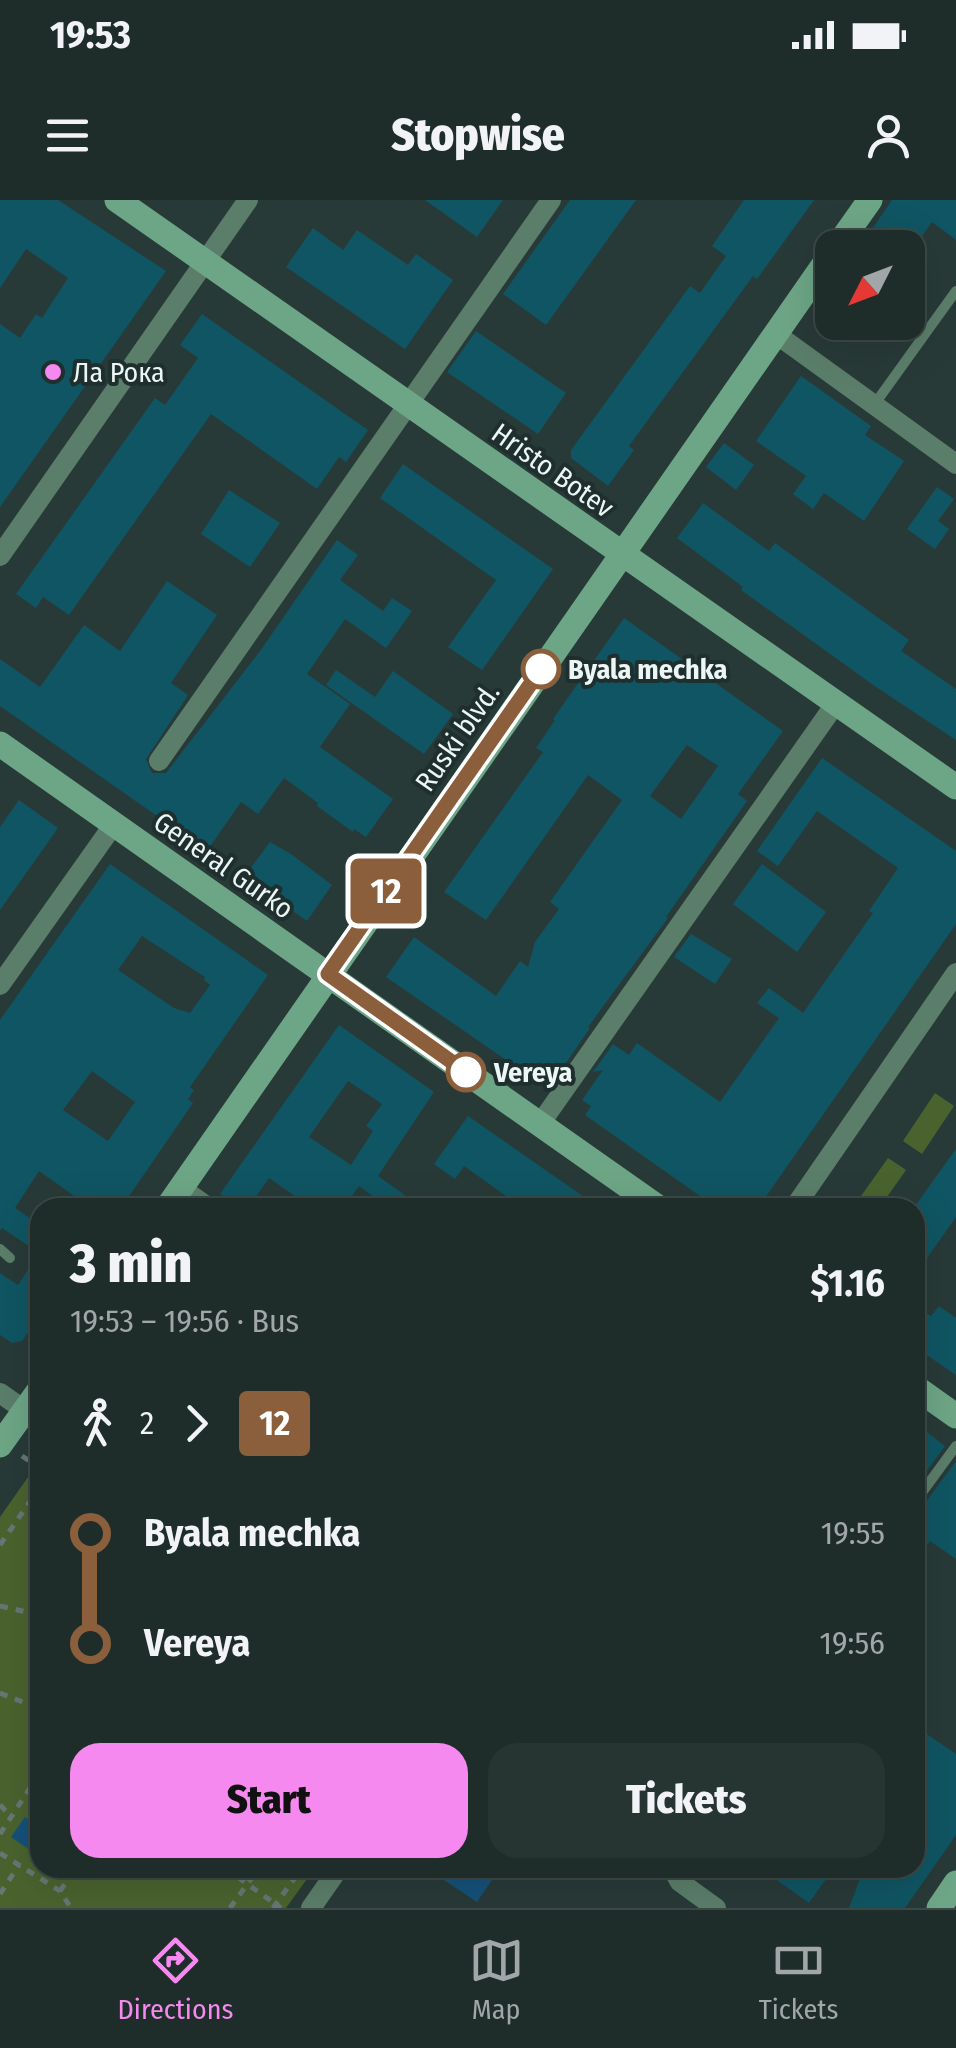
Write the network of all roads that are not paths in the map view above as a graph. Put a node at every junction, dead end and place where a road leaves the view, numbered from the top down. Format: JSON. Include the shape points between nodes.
{"nodes":[{"id":1,"x":117,"y":200,"type":"edge"},
{"id":2,"x":248,"y":200,"type":"edge"},
{"id":3,"x":551,"y":200,"type":"edge"},
{"id":4,"x":870,"y":200,"type":"edge"},
{"id":5,"x":848,"y":230,"type":"edge"},
{"id":6,"x":205,"y":262,"type":"junction"},
{"id":7,"x":815,"y":278,"type":"edge"},
{"id":8,"x":956,"y":291,"type":"edge"},
{"id":9,"x":776,"y":334,"type":"junction"},
{"id":10,"x":408,"y":404,"type":"junction"},
{"id":11,"x":874,"y":404,"type":"junction"},
{"id":12,"x":956,"y":464,"type":"edge"},
{"id":13,"x":622,"y":554,"type":"junction"},
{"id":14,"x":0,"y":556,"type":"edge"},
{"id":15,"x":836,"y":704,"type":"junction"},
{"id":16,"x":0,"y":744,"type":"edge"},
{"id":17,"x":160,"y":761,"type":"dead end"},
{"id":18,"x":956,"y":787,"type":"edge"},
{"id":19,"x":114,"y":824,"type":"junction"},
{"id":20,"x":328,"y":974,"type":"junction"},
{"id":21,"x":956,"y":974,"type":"edge"},
{"id":22,"x":0,"y":986,"type":"edge"},
{"id":23,"x":540,"y":1124,"type":"junction"},
{"id":24,"x":174,"y":1198,"type":"edge"},
{"id":25,"x":644,"y":1198,"type":"edge"},
{"id":26,"x":801,"y":1198,"type":"edge"},
{"id":27,"x":0,"y":1250,"type":"edge"},
{"id":28,"x":10,"y":1258,"type":"dead end"},
{"id":29,"x":0,"y":1393,"type":"edge"},
{"id":30,"x":925,"y":1394,"type":"edge"},
{"id":31,"x":30,"y":1415,"type":"edge"},
{"id":32,"x":956,"y":1416,"type":"edge"},
{"id":33,"x":30,"y":1418,"type":"edge"},
{"id":34,"x":0,"y":1445,"type":"edge"},
{"id":35,"x":956,"y":1446,"type":"edge"},
{"id":36,"x":925,"y":1488,"type":"edge"},
{"id":37,"x":332,"y":1878,"type":"edge"},
{"id":38,"x":678,"y":1878,"type":"edge"},
{"id":39,"x":956,"y":1883,"type":"edge"},
{"id":40,"x":311,"y":1908,"type":"edge"},
{"id":41,"x":716,"y":1908,"type":"edge"},
{"id":42,"x":939,"y":1908,"type":"edge"}],
"edges":[{"from":1,"to":6,"type":"street","name":"Hristo Botev"},
{"from":2,"to":6,"type":"street"},
{"from":3,"to":10,"type":"street"},
{"from":4,"to":5,"type":"street","name":"Ruski blvd."},
{"from":6,"to":10,"type":"street","name":"Hristo Botev"},
{"from":6,"to":14,"type":"street"},
{"from":7,"to":9,"type":"street","name":"Ruski blvd."},
{"from":8,"to":11,"type":"lane"},
{"from":9,"to":11,"type":"street"},
{"from":9,"to":13,"type":"street","name":"Ruski blvd."},
{"from":10,"to":13,"type":"street","name":"Hristo Botev"},
{"from":10,"to":17,"type":"street"},
{"from":11,"to":12,"type":"street"},
{"from":13,"to":15,"type":"street","name":"Hristo Botev"},
{"from":13,"to":20,"type":"street","name":"Ruski blvd."},
{"from":15,"to":18,"type":"street","name":"Hristo Botev"},
{"from":15,"to":23,"type":"street"},
{"from":16,"to":19,"type":"street","name":"General Gurko"},
{"from":19,"to":20,"type":"street","name":"General Gurko"},
{"from":19,"to":22,"type":"street"},
{"from":20,"to":23,"type":"street","name":"General Gurko"},
{"from":20,"to":24,"type":"street","name":"Ruski blvd."},
{"from":21,"to":26,"type":"street"},
{"from":23,"to":25,"type":"street","name":"General Gurko"},
{"from":27,"to":28,"type":"lane"},
{"from":29,"to":31,"type":"street"},
{"from":30,"to":32,"type":"street"},
{"from":33,"to":34,"type":"street"},
{"from":35,"to":36,"type":"lane"},
{"from":37,"to":40,"type":"street"},
{"from":38,"to":41,"type":"street"},
{"from":39,"to":42,"type":"street"}]}
